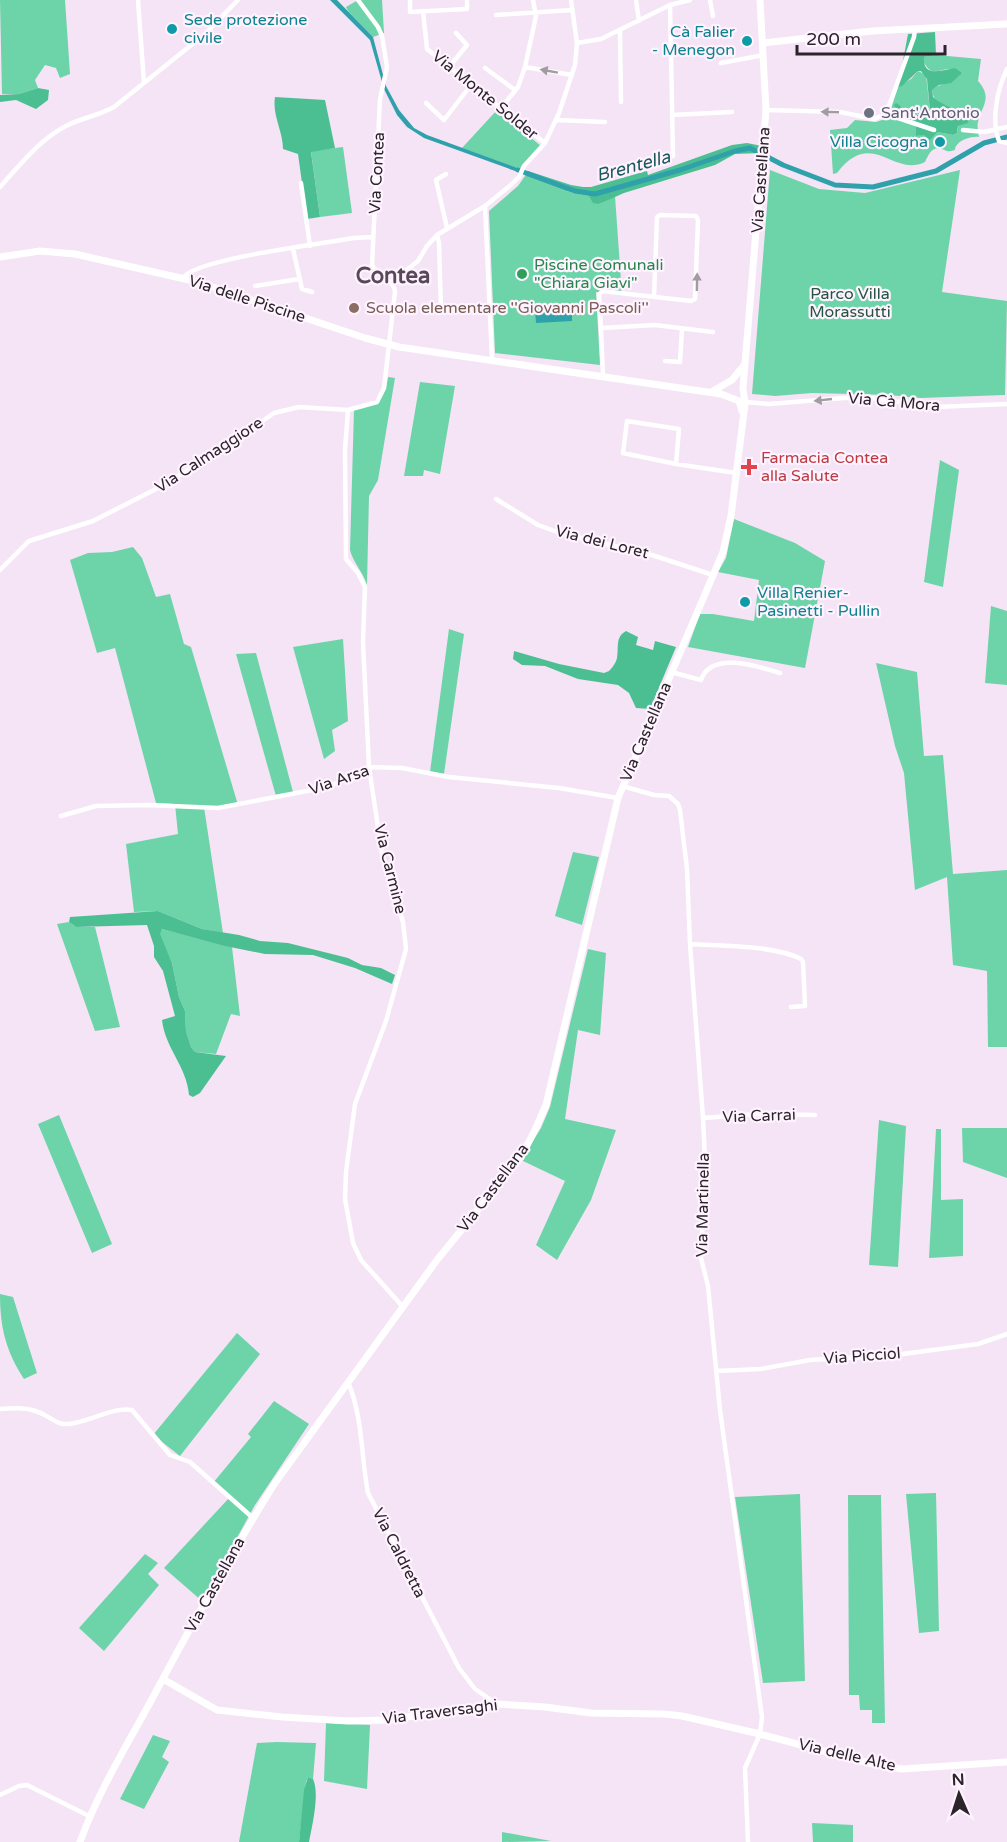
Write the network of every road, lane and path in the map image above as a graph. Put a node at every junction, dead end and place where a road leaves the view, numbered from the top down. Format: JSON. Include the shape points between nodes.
{"nodes":[{"id":1,"x":138,"y":0,"type":"edge"},
{"id":2,"x":238,"y":0,"type":"edge"},
{"id":3,"x":358,"y":0,"type":"edge"},
{"id":4,"x":410,"y":0,"type":"edge"},
{"id":5,"x":467,"y":0,"type":"edge"},
{"id":6,"x":533,"y":0,"type":"edge"},
{"id":7,"x":571,"y":0,"type":"edge"},
{"id":8,"x":636,"y":0,"type":"edge"},
{"id":9,"x":689,"y":0,"type":"edge"},
{"id":10,"x":710,"y":0,"type":"edge"},
{"id":11,"x":760,"y":0,"type":"edge"},
{"id":12,"x":670,"y":5,"type":"junction"},
{"id":13,"x":572,"y":10,"type":"junction"},
{"id":14,"x":423,"y":11,"type":"junction"},
{"id":15,"x":535,"y":12,"type":"junction"},
{"id":16,"x":496,"y":15,"type":"dead end"},
{"id":17,"x":713,"y":16,"type":"dead end"},
{"id":18,"x":639,"y":21,"type":"junction"},
{"id":19,"x":1007,"y":24,"type":"edge"},
{"id":20,"x":915,"y":28,"type":"junction"},
{"id":21,"x":620,"y":31,"type":"junction"},
{"id":22,"x":456,"y":33,"type":"dead end"},
{"id":23,"x":577,"y":42,"type":"junction"},
{"id":24,"x":763,"y":43,"type":"junction"},
{"id":25,"x":764,"y":55,"type":"junction"},
{"id":26,"x":721,"y":63,"type":"dead end"},
{"id":27,"x":449,"y":67,"type":"junction"},
{"id":28,"x":525,"y":67,"type":"junction"},
{"id":29,"x":485,"y":68,"type":"dead end"},
{"id":30,"x":1007,"y":69,"type":"edge"},
{"id":31,"x":572,"y":75,"type":"junction"},
{"id":32,"x":1006,"y":75,"type":"edge"},
{"id":33,"x":144,"y":83,"type":"junction"},
{"id":34,"x":471,"y":85,"type":"junction"},
{"id":35,"x":515,"y":90,"type":"junction"},
{"id":36,"x":621,"y":102,"type":"dead end"},
{"id":37,"x":426,"y":103,"type":"dead end"},
{"id":38,"x":501,"y":108,"type":"junction"},
{"id":39,"x":766,"y":110,"type":"junction"},
{"id":40,"x":732,"y":112,"type":"dead end"},
{"id":41,"x":886,"y":114,"type":"junction"},
{"id":42,"x":672,"y":115,"type":"junction"},
{"id":43,"x":556,"y":120,"type":"junction"},
{"id":44,"x":605,"y":122,"type":"dead end"},
{"id":45,"x":1007,"y":128,"type":"edge"},
{"id":46,"x":934,"y":130,"type":"dead end"},
{"id":47,"x":963,"y":130,"type":"dead end"},
{"id":48,"x":995,"y":130,"type":"junction"},
{"id":49,"x":545,"y":143,"type":"junction"},
{"id":50,"x":1007,"y":143,"type":"edge"},
{"id":51,"x":673,"y":156,"type":"dead end"},
{"id":52,"x":446,"y":174,"type":"dead end"},
{"id":53,"x":301,"y":183,"type":"dead end"},
{"id":54,"x":0,"y":187,"type":"edge"},
{"id":55,"x":485,"y":206,"type":"junction"},
{"id":56,"x":447,"y":228,"type":"junction"},
{"id":57,"x":437,"y":235,"type":"junction"},
{"id":58,"x":374,"y":237,"type":"junction"},
{"id":59,"x":310,"y":246,"type":"junction"},
{"id":60,"x":293,"y":249,"type":"junction"},
{"id":61,"x":0,"y":257,"type":"edge"},
{"id":62,"x":183,"y":278,"type":"junction"},
{"id":63,"x":298,"y":279,"type":"junction"},
{"id":64,"x":393,"y":284,"type":"junction"},
{"id":65,"x":255,"y":286,"type":"dead end"},
{"id":66,"x":312,"y":292,"type":"dead end"},
{"id":67,"x":654,"y":297,"type":"junction"},
{"id":68,"x":441,"y":309,"type":"dead end"},
{"id":69,"x":601,"y":328,"type":"junction"},
{"id":70,"x":682,"y":329,"type":"junction"},
{"id":71,"x":713,"y":333,"type":"dead end"},
{"id":72,"x":388,"y":344,"type":"junction"},
{"id":73,"x":492,"y":359,"type":"junction"},
{"id":74,"x":746,"y":361,"type":"junction"},
{"id":75,"x":665,"y":362,"type":"dead end"},
{"id":76,"x":603,"y":375,"type":"junction"},
{"id":77,"x":730,"y":381,"type":"junction"},
{"id":78,"x":743,"y":389,"type":"junction"},
{"id":79,"x":707,"y":392,"type":"junction"},
{"id":80,"x":731,"y":397,"type":"junction"},
{"id":81,"x":745,"y":402,"type":"junction"},
{"id":82,"x":1007,"y":404,"type":"edge"},
{"id":83,"x":348,"y":410,"type":"junction"},
{"id":84,"x":742,"y":423,"type":"junction"},
{"id":85,"x":676,"y":464,"type":"junction"},
{"id":86,"x":736,"y":473,"type":"junction"},
{"id":87,"x":496,"y":499,"type":"dead end"},
{"id":88,"x":0,"y":570,"type":"edge"},
{"id":89,"x":713,"y":575,"type":"junction"},
{"id":90,"x":671,"y":672,"type":"junction"},
{"id":91,"x":780,"y":673,"type":"dead end"},
{"id":92,"x":369,"y":767,"type":"junction"},
{"id":93,"x":622,"y":786,"type":"junction"},
{"id":94,"x":618,"y":798,"type":"junction"},
{"id":95,"x":61,"y":816,"type":"dead end"},
{"id":96,"x":690,"y":944,"type":"junction"},
{"id":97,"x":791,"y":1007,"type":"dead end"},
{"id":98,"x":815,"y":1114,"type":"dead end"},
{"id":99,"x":704,"y":1118,"type":"junction"},
{"id":100,"x":403,"y":1307,"type":"junction"},
{"id":101,"x":1007,"y":1334,"type":"edge"},
{"id":102,"x":716,"y":1371,"type":"junction"},
{"id":103,"x":347,"y":1381,"type":"junction"},
{"id":104,"x":0,"y":1409,"type":"edge"},
{"id":105,"x":253,"y":1518,"type":"junction"},
{"id":106,"x":163,"y":1679,"type":"junction"},
{"id":107,"x":497,"y":1704,"type":"junction"},
{"id":108,"x":760,"y":1734,"type":"junction"},
{"id":109,"x":1007,"y":1761,"type":"edge"},
{"id":110,"x":0,"y":1795,"type":"edge"},
{"id":111,"x":89,"y":1816,"type":"junction"},
{"id":112,"x":80,"y":1842,"type":"edge"},
{"id":113,"x":747,"y":1842,"type":"edge"}],
"edges":[{"from":1,"to":33,"type":"street"},
{"from":2,"to":33,"type":"street","via":[[205,34]]},
{"from":3,"to":58,"type":"street","name":"Via Contea","via":[[382,36],[387,60]]},
{"from":4,"to":14,"type":"street","via":[[410,12]]},
{"from":5,"to":14,"type":"street","via":[[467,9]]},
{"from":6,"to":15,"type":"street"},
{"from":7,"to":13,"type":"street"},
{"from":8,"to":18,"type":"street"},
{"from":9,"to":12,"type":"street"},
{"from":10,"to":17,"type":"street"},
{"from":11,"to":24,"type":"main road","name":"Via Castellana"},
{"from":12,"to":18,"type":"street"},
{"from":12,"to":42,"type":"street"},
{"from":13,"to":15,"type":"street"},
{"from":13,"to":23,"type":"street"},
{"from":14,"to":27,"type":"street","name":"Via Monte Solder","via":[[427,49]]},
{"from":15,"to":16,"type":"street"},
{"from":15,"to":28,"type":"street"},
{"from":18,"to":21,"type":"street"},
{"from":19,"to":20,"type":"main road"},
{"from":20,"to":24,"type":"main road"},
{"from":20,"to":41,"type":"street"},
{"from":21,"to":23,"type":"street","via":[[601,39]]},
{"from":21,"to":36,"type":"street"},
{"from":22,"to":27,"type":"street","via":[[467,45]]},
{"from":23,"to":31,"type":"street"},
{"from":24,"to":25,"type":"main road","name":"Via Castellana"},
{"from":25,"to":26,"type":"street"},
{"from":25,"to":39,"type":"main road","name":"Via Castellana"},
{"from":27,"to":34,"type":"street","name":"Via Monte Solder"},
{"from":31,"to":28,"type":"street","one_way":true},
{"from":28,"to":35,"type":"street"},
{"from":29,"to":35,"type":"street"},
{"from":30,"to":32,"type":"street"},
{"from":31,"to":43,"type":"street"},
{"from":32,"to":48,"type":"street"},
{"from":33,"to":54,"type":"street","via":[[103,114],[57,130]]},
{"from":34,"to":37,"type":"street","via":[[444,120]]},
{"from":34,"to":38,"type":"street","name":"Via Monte Solder"},
{"from":35,"to":38,"type":"street"},
{"from":38,"to":49,"type":"street","name":"Via Monte Solder"},
{"from":41,"to":39,"type":"street","one_way":true,"via":[[874,119],[840,112]]},
{"from":39,"to":74,"type":"main road","name":"Via Castellana"},
{"from":40,"to":42,"type":"street"},
{"from":41,"to":46,"type":"street"},
{"from":42,"to":51,"type":"street"},
{"from":43,"to":44,"type":"street"},
{"from":43,"to":49,"type":"street"},
{"from":45,"to":48,"type":"street"},
{"from":47,"to":48,"type":"street"},
{"from":48,"to":50,"type":"street","via":[[999,141]]},
{"from":49,"to":55,"type":"street","via":[[519,177]]},
{"from":52,"to":56,"type":"street","via":[[436,180]]},
{"from":53,"to":59,"type":"street"},
{"from":55,"to":56,"type":"street"},
{"from":55,"to":73,"type":"street"},
{"from":56,"to":57,"type":"street"},
{"from":57,"to":64,"type":"street","via":[[418,261]]},
{"from":57,"to":68,"type":"street"},
{"from":58,"to":59,"type":"street"},
{"from":58,"to":64,"type":"street","name":"Via Contea","via":[[373,268]]},
{"from":59,"to":60,"type":"street"},
{"from":60,"to":62,"type":"street","via":[[199,267]]},
{"from":60,"to":63,"type":"street"},
{"from":61,"to":62,"type":"main road","name":"Via delle Piscine","via":[[63,252]]},
{"from":62,"to":72,"type":"main road","name":"Via delle Piscine"},
{"from":63,"to":65,"type":"street"},
{"from":63,"to":66,"type":"street","via":[[302,289]]},
{"from":64,"to":72,"type":"street"},
{"from":67,"to":67,"type":"street","one_way":true,"via":[[691,301],[696,297],[696,216],[657,218]]},
{"from":67,"to":69,"type":"street","via":[[604,291],[599,295]]},
{"from":69,"to":70,"type":"street","via":[[655,325]]},
{"from":69,"to":76,"type":"street"},
{"from":70,"to":71,"type":"street"},
{"from":70,"to":75,"type":"street","via":[[680,362]]},
{"from":72,"to":73,"type":"main road","name":"Via delle Piscine"},
{"from":72,"to":83,"type":"street","name":"Via Calmaggiore","via":[[384,388],[377,402]]},
{"from":73,"to":76,"type":"main road","name":"Via delle Piscine"},
{"from":74,"to":77,"type":"main road"},
{"from":74,"to":78,"type":"main road","name":"Via Castellana"},
{"from":76,"to":79,"type":"main road","name":"Via delle Piscine"},
{"from":77,"to":78,"type":"main road","via":[[738,381]]},
{"from":77,"to":79,"type":"main road"},
{"from":77,"to":80,"type":"main road","via":[[725,390]]},
{"from":78,"to":80,"type":"main road","via":[[740,396]]},
{"from":78,"to":81,"type":"main road","name":"Via Castellana"},
{"from":79,"to":80,"type":"main road","name":"Via delle Piscine"},
{"from":80,"to":84,"type":"main road","name":"Via Castellana","via":[[741,404]]},
{"from":82,"to":81,"type":"street","name":"Via Cà Mora","one_way":true,"via":[[936,407],[871,398]]},
{"from":81,"to":84,"type":"main road","name":"Via Castellana"},
{"from":83,"to":88,"type":"street","name":"Via Calmaggiore","via":[[299,407],[274,413],[213,455],[93,522],[29,541]]},
{"from":83,"to":92,"type":"street","name":"Via Carmine","via":[[346,559],[365,587],[363,642]]},
{"from":84,"to":86,"type":"main road","name":"Via Castellana"},
{"from":85,"to":85,"type":"street","via":[[679,429],[627,421],[623,453]]},
{"from":85,"to":86,"type":"street"},
{"from":86,"to":89,"type":"main road","name":"Via Castellana","via":[[727,536]]},
{"from":87,"to":89,"type":"street","name":"Via dei Loret","via":[[538,525],[560,533],[652,555]]},
{"from":89,"to":90,"type":"main road","name":"Via Castellana"},
{"from":90,"to":91,"type":"street","via":[[701,680],[705,672],[732,662]]},
{"from":90,"to":93,"type":"main road","name":"Via Castellana"},
{"from":92,"to":94,"type":"street","name":"Via Arsa","via":[[402,768]]},
{"from":92,"to":95,"type":"street","name":"Via Arsa","via":[[328,787],[218,808],[96,806]]},
{"from":92,"to":100,"type":"street","name":"Via Carmine","via":[[382,854],[403,922],[406,949],[386,1021],[355,1104],[345,1199],[351,1235],[361,1260]]},
{"from":93,"to":94,"type":"main road","name":"Via Castellana"},
{"from":93,"to":96,"type":"street","name":"Via Martinella","via":[[669,796],[678,804],[687,869]]},
{"from":94,"to":100,"type":"main road","name":"Via Castellana","via":[[543,1113],[521,1157]]},
{"from":96,"to":97,"type":"street","via":[[736,946],[801,959],[805,1006]]},
{"from":96,"to":99,"type":"street","name":"Via Martinella"},
{"from":98,"to":99,"type":"street","name":"Via Carrai"},
{"from":99,"to":102,"type":"street","name":"Via Martinella","via":[[701,1258],[708,1286]]},
{"from":100,"to":103,"type":"main road","name":"Via Castellana"},
{"from":101,"to":102,"type":"street","name":"Via Picciol","via":[[978,1344],[895,1355],[810,1359],[761,1369]]},
{"from":102,"to":108,"type":"street","name":"Via Martinella","via":[[762,1717]]},
{"from":103,"to":105,"type":"main road","name":"Via Castellana"},
{"from":103,"to":107,"type":"street","name":"Via Caldretta","via":[[363,1442],[368,1493],[459,1668],[475,1689]]},
{"from":104,"to":105,"type":"street","via":[[37,1411],[62,1424],[132,1410],[170,1455],[190,1462]]},
{"from":105,"to":106,"type":"main road","name":"Via Castellana"},
{"from":106,"to":107,"type":"main road","name":"Via Traversaghi","via":[[217,1710],[282,1717],[387,1720]]},
{"from":106,"to":111,"type":"main road","name":"Via Castellana"},
{"from":107,"to":108,"type":"main road","name":"Via Traversaghi","via":[[682,1716]]},
{"from":108,"to":109,"type":"main road","name":"Via delle Alte","via":[[902,1769]]},
{"from":108,"to":113,"type":"street","via":[[745,1768]]},
{"from":110,"to":111,"type":"street","via":[[27,1785]]},
{"from":111,"to":112,"type":"main road","name":"Via Castellana"}]}
